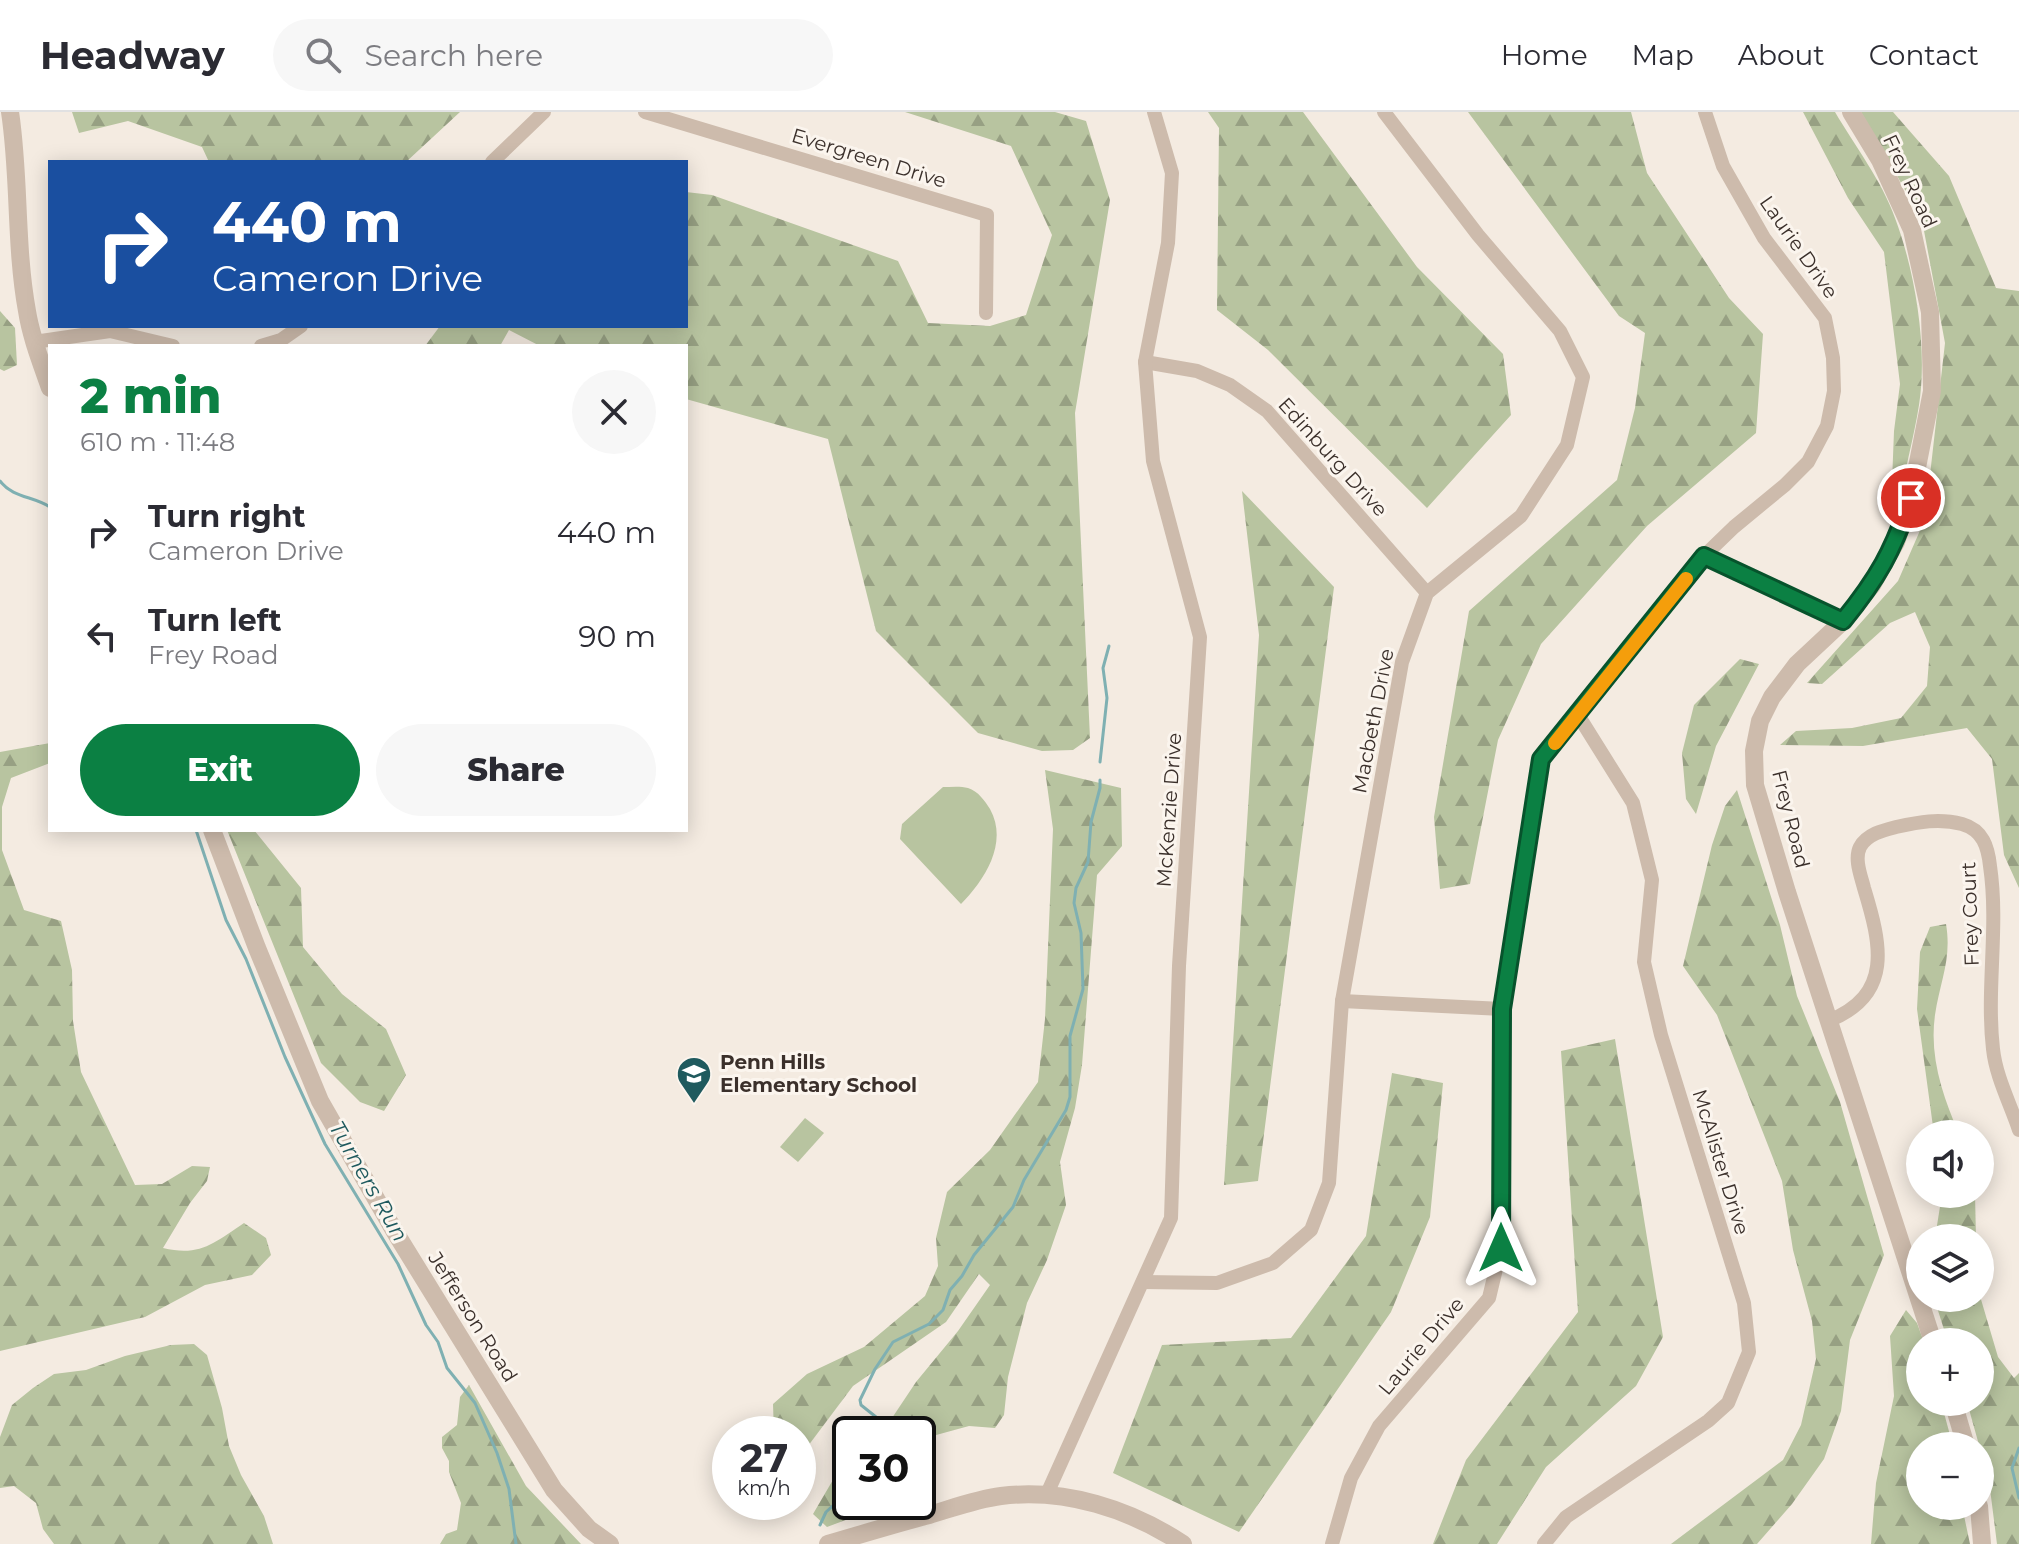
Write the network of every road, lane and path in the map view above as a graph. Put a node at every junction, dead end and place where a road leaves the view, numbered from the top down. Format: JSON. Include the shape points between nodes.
{"nodes":[{"id":1,"x":10,"y":112,"type":"edge"},
{"id":2,"x":544,"y":112,"type":"edge"},
{"id":3,"x":645,"y":112,"type":"edge"},
{"id":4,"x":1154,"y":112,"type":"edge"},
{"id":5,"x":1384,"y":112,"type":"edge"},
{"id":6,"x":1705,"y":112,"type":"edge"},
{"id":7,"x":1851,"y":112,"type":"edge"},
{"id":8,"x":494,"y":160,"type":"edge"},
{"id":9,"x":986,"y":313,"type":"dead end"},
{"id":10,"x":298,"y":328,"type":"edge"},
{"id":11,"x":34,"y":342,"type":"junction"},
{"id":12,"x":165,"y":344,"type":"edge"},
{"id":13,"x":268,"y":344,"type":"edge"},
{"id":14,"x":1145,"y":362,"type":"junction"},
{"id":15,"x":48,"y":382,"type":"edge"},
{"id":16,"x":1704,"y":556,"type":"junction"},
{"id":17,"x":1427,"y":593,"type":"junction"},
{"id":18,"x":1843,"y":621,"type":"junction"},
{"id":19,"x":1578,"y":715,"type":"junction"},
{"id":20,"x":213,"y":832,"type":"edge"},
{"id":21,"x":1342,"y":1001,"type":"junction"},
{"id":22,"x":1502,"y":1009,"type":"junction"},
{"id":23,"x":1828,"y":1021,"type":"junction"},
{"id":24,"x":2019,"y":1130,"type":"edge"},
{"id":25,"x":1143,"y":1282,"type":"junction"},
{"id":26,"x":1928,"y":1328,"type":"edge"},
{"id":27,"x":1046,"y":1496,"type":"junction"},
{"id":28,"x":1980,"y":1520,"type":"edge"},
{"id":29,"x":610,"y":1544,"type":"edge"},
{"id":30,"x":828,"y":1544,"type":"edge"},
{"id":31,"x":1183,"y":1544,"type":"edge"},
{"id":32,"x":1332,"y":1544,"type":"edge"},
{"id":33,"x":1544,"y":1544,"type":"edge"},
{"id":34,"x":1982,"y":1544,"type":"edge"}],
"edges":[{"from":1,"to":11,"type":"street","via":[[18,169],[21,272]]},
{"from":2,"to":8,"type":"street"},
{"from":3,"to":9,"type":"street","name":"Evergreen Drive","via":[[987,215]]},
{"from":4,"to":14,"type":"street","name":"McKenzie Drive","via":[[1172,173],[1168,243]]},
{"from":5,"to":17,"type":"street","via":[[1560,331],[1583,377],[1567,445],[1521,516]]},
{"from":6,"to":16,"type":"street","name":"Laurie Drive","via":[[1723,166],[1764,238],[1825,318],[1834,391],[1827,426],[1808,462]]},
{"from":7,"to":18,"type":"street","name":"Frey Road","via":[[1912,230],[1930,312],[1932,391],[1911,498],[1896,542],[1872,585]]},
{"from":10,"to":13,"type":"street"},
{"from":11,"to":12,"type":"street","via":[[110,331]]},
{"from":11,"to":15,"type":"street"},
{"from":14,"to":17,"type":"street","name":"Edinburg Drive","via":[[1197,371],[1230,385],[1267,411]]},
{"from":14,"to":25,"type":"street","name":"McKenzie Drive","via":[[1153,461],[1200,637],[1179,966],[1171,1218]]},
{"from":16,"to":18,"type":"street"},
{"from":16,"to":19,"type":"street","name":"Laurie Drive"},
{"from":17,"to":21,"type":"street","name":"Macbeth Drive","via":[[1402,662]]},
{"from":18,"to":23,"type":"street","name":"Frey Road","via":[[1797,664],[1772,697],[1754,751],[1755,785]]},
{"from":19,"to":22,"type":"street","name":"Laurie Drive","via":[[1541,759]]},
{"from":19,"to":33,"type":"street","name":"McAlister Drive","via":[[1633,803],[1652,880],[1644,962],[1661,1035],[1744,1303],[1749,1352],[1728,1403],[1566,1517]]},
{"from":20,"to":29,"type":"street","name":"Jefferson Road","via":[[320,1101],[554,1490]]},
{"from":21,"to":22,"type":"street"},
{"from":21,"to":25,"type":"street","name":"Macbeth Drive","via":[[1329,1183],[1311,1230],[1273,1263],[1217,1283]]},
{"from":22,"to":32,"type":"street","name":"Laurie Drive","via":[[1501,1248],[1489,1298],[1379,1426],[1351,1478]]},
{"from":23,"to":24,"type":"street","name":"Frey Court","via":[[1855,1008],[1876,971],[1879,941],[1859,872],[1862,843],[1885,829],[1924,820],[1971,827],[1984,840],[1991,871],[1993,1053]]},
{"from":23,"to":26,"type":"street","name":"Frey Road"},
{"from":25,"to":27,"type":"street","name":"McKenzie Drive"},
{"from":27,"to":30,"type":"street","via":[[982,1500]]},
{"from":27,"to":31,"type":"street","via":[[1129,1514]]},
{"from":28,"to":34,"type":"street"}]}
